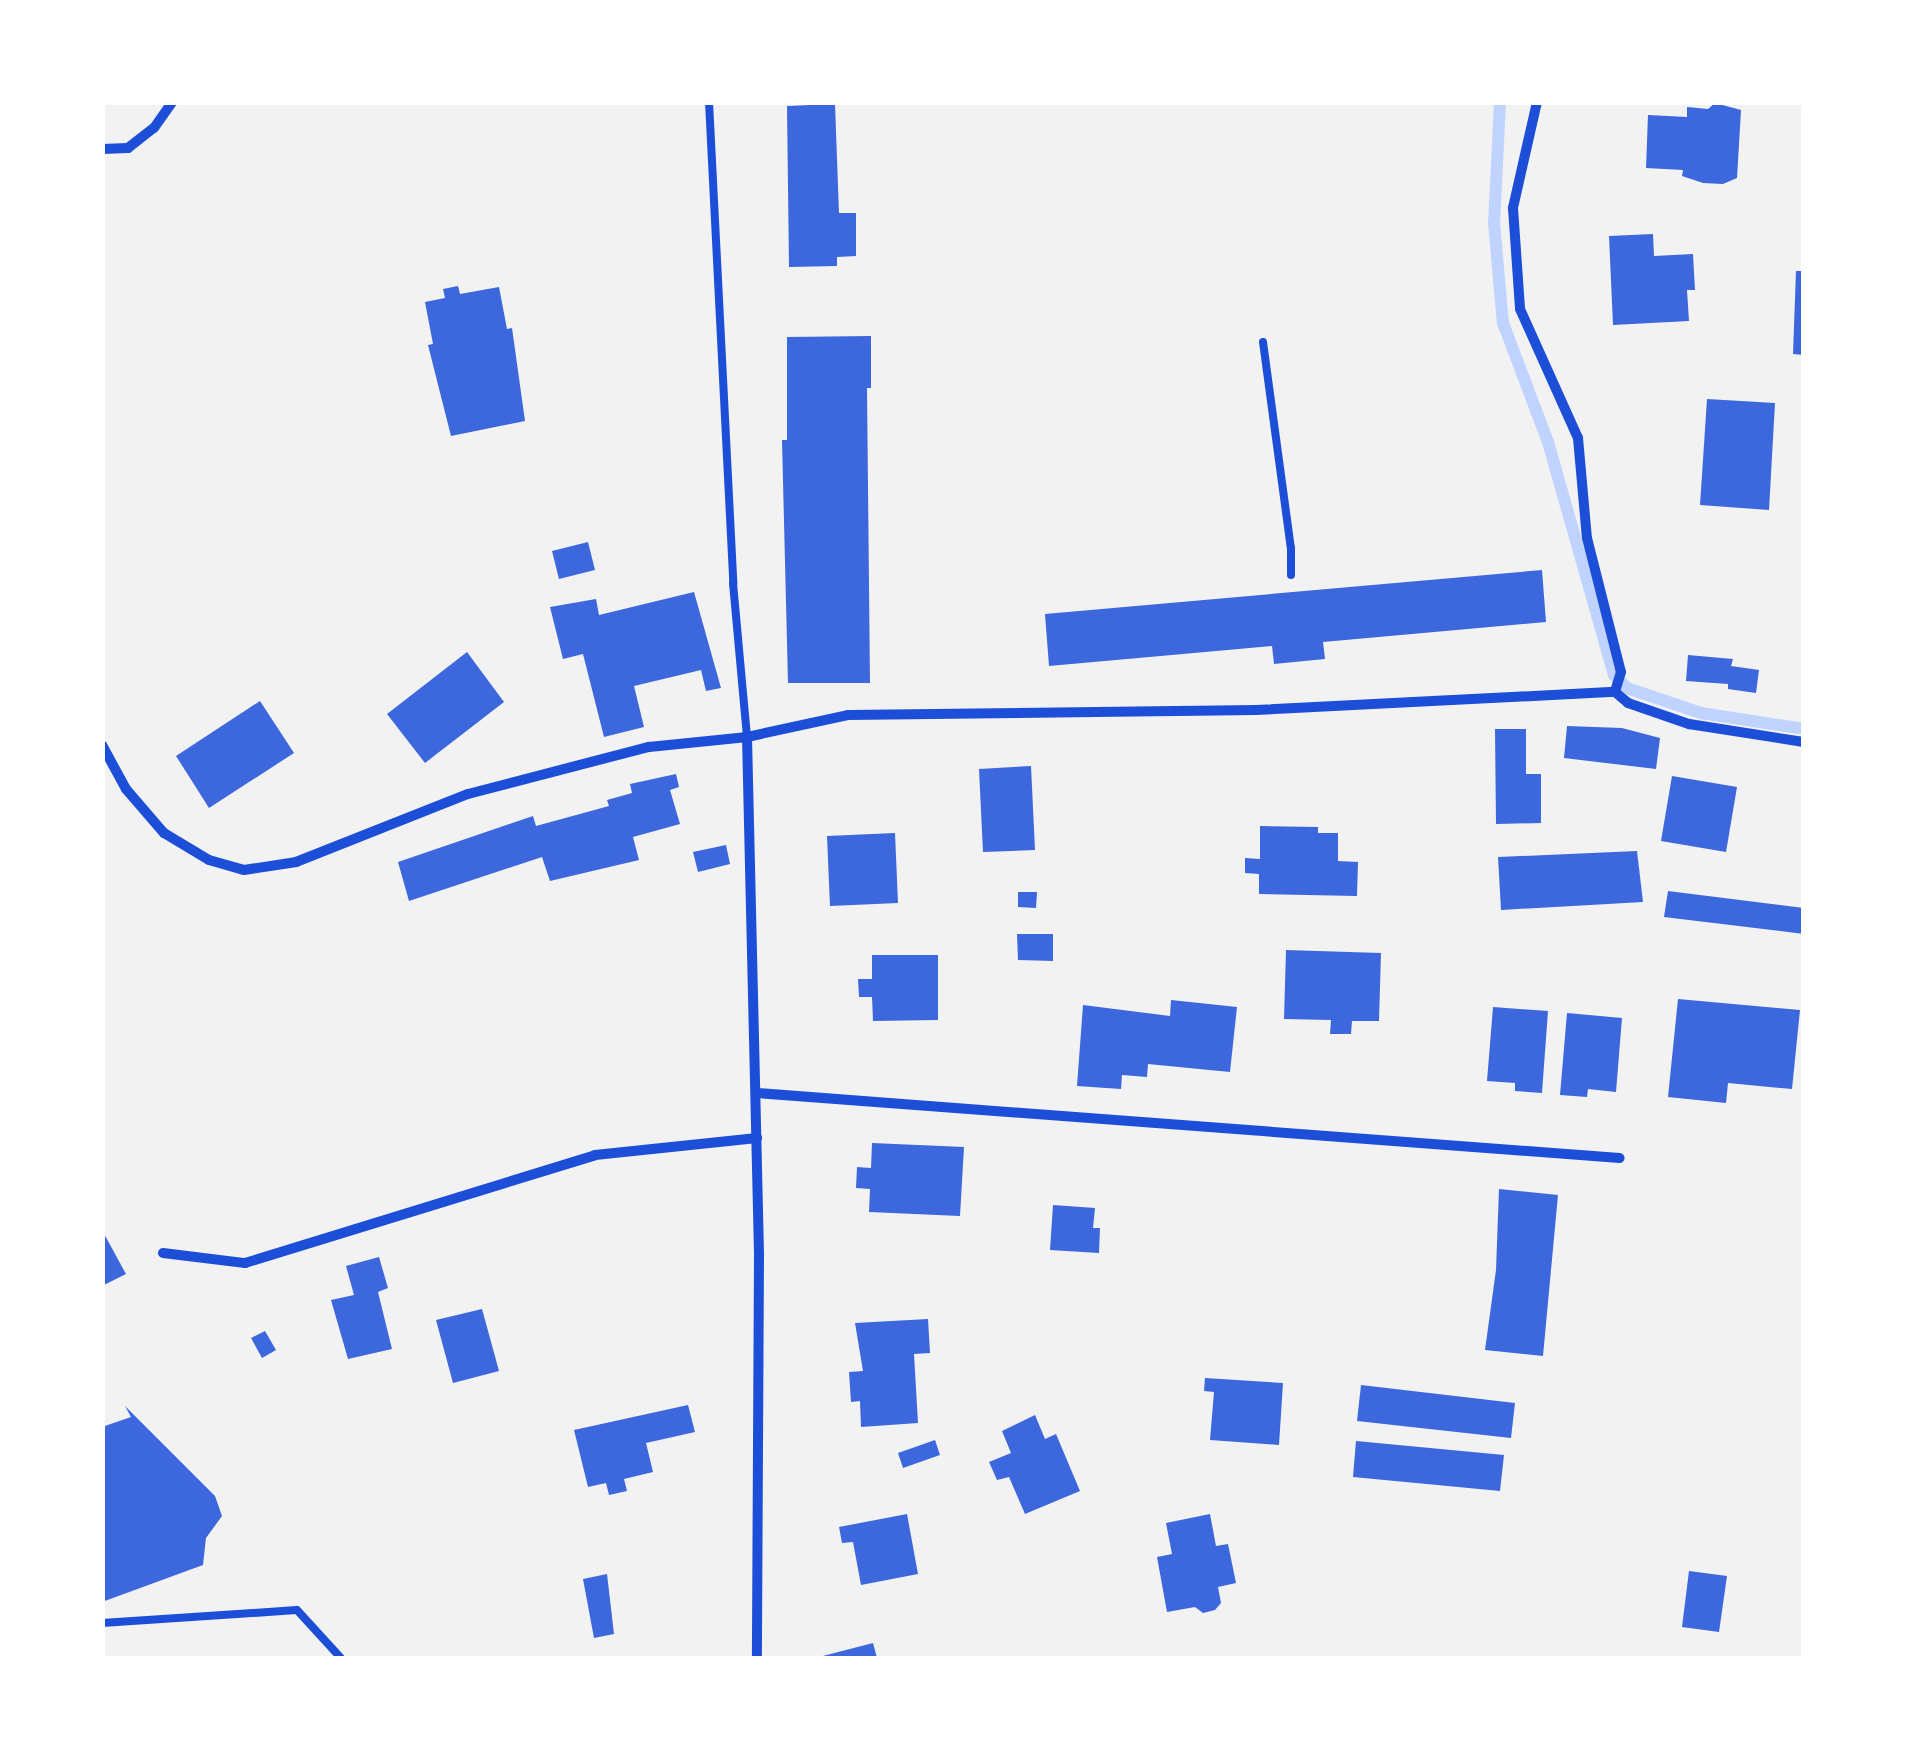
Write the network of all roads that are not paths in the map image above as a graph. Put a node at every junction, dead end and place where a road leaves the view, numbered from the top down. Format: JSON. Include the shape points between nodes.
{"nodes":[{"id":1,"x":172,"y":102,"type":"edge"},
{"id":2,"x":708,"y":102,"type":"edge"},
{"id":3,"x":1537,"y":102,"type":"edge"},
{"id":4,"x":102,"y":149,"type":"edge"},
{"id":5,"x":1263,"y":342,"type":"dead end"},
{"id":6,"x":1291,"y":575,"type":"dead end"},
{"id":7,"x":1616,"y":690,"type":"junction"},
{"id":8,"x":747,"y":737,"type":"junction"},
{"id":9,"x":1804,"y":742,"type":"edge"},
{"id":10,"x":102,"y":745,"type":"edge"},
{"id":11,"x":756,"y":1093,"type":"junction"},
{"id":12,"x":757,"y":1138,"type":"junction"},
{"id":13,"x":1620,"y":1158,"type":"dead end"},
{"id":14,"x":163,"y":1252,"type":"dead end"},
{"id":15,"x":102,"y":1623,"type":"edge"},
{"id":16,"x":340,"y":1658,"type":"edge"},
{"id":17,"x":757,"y":1658,"type":"edge"}],
"edges":[{"from":1,"to":4,"type":"street","via":[[128,148]]},
{"from":2,"to":8,"type":"lane"},
{"from":3,"to":7,"type":"street","via":[[1513,208],[1520,309],[1578,438],[1587,538],[1620,672]]},
{"from":5,"to":6,"type":"lane"},
{"from":7,"to":8,"type":"street","via":[[1256,710],[848,715]]},
{"from":7,"to":9,"type":"street","via":[[1628,703],[1689,724]]},
{"from":8,"to":10,"type":"street","via":[[649,747],[468,794],[296,862],[244,870],[209,860],[164,833],[126,790]]},
{"from":8,"to":11,"type":"street"},
{"from":11,"to":12,"type":"street"},
{"from":11,"to":13,"type":"street"},
{"from":12,"to":14,"type":"street","via":[[594,1155],[245,1262]]},
{"from":12,"to":17,"type":"street"},
{"from":15,"to":16,"type":"lane","via":[[297,1610]]}]}
